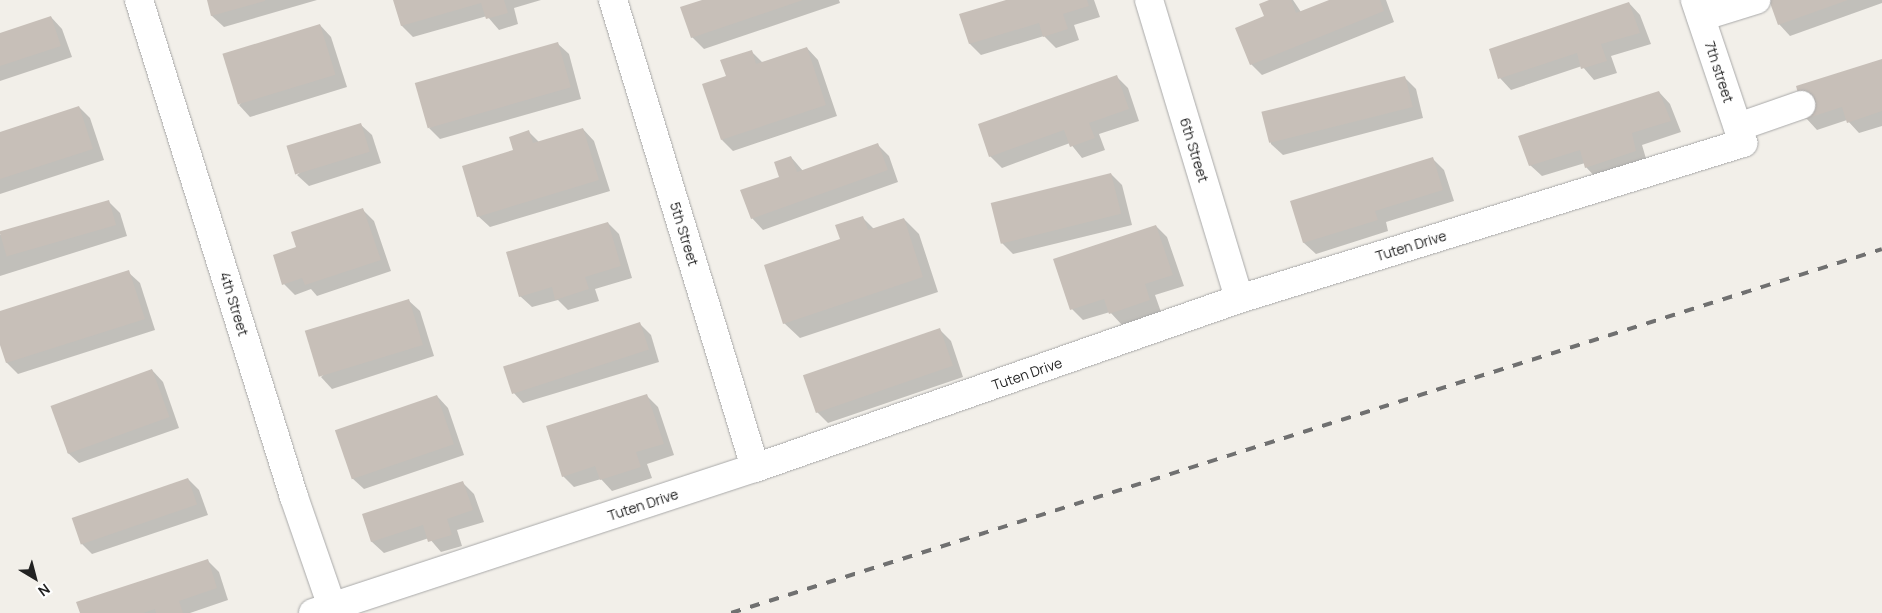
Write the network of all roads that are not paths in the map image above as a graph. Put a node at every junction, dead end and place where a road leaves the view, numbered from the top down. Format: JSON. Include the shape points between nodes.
{"nodes":[{"id":1,"x":139,"y":0,"type":"edge"},
{"id":2,"x":613,"y":0,"type":"edge"},
{"id":3,"x":1149,"y":0,"type":"edge"},
{"id":4,"x":1756,"y":0,"type":"edge"},
{"id":5,"x":1698,"y":8,"type":"edge"},
{"id":6,"x":1801,"y":105,"type":"dead end"},
{"id":7,"x":1740,"y":135,"type":"junction"},
{"id":8,"x":1239,"y":299,"type":"junction"},
{"id":9,"x":755,"y":468,"type":"junction"},
{"id":10,"x":323,"y":610,"type":"edge"}],
"edges":[{"from":1,"to":10,"type":"street","name":"4th Street","via":[[291,488]]},
{"from":2,"to":9,"type":"street","name":"5th Street"},
{"from":3,"to":8,"type":"street","name":"6th Street"},
{"from":4,"to":5,"type":"street"},
{"from":5,"to":7,"type":"street","name":"7th street"},
{"from":6,"to":7,"type":"street","name":"Tuten Drive"},
{"from":7,"to":8,"type":"street","name":"Tuten Drive"},
{"from":8,"to":9,"type":"street","name":"Tuten Drive"},
{"from":9,"to":10,"type":"street","name":"Tuten Drive"}]}
